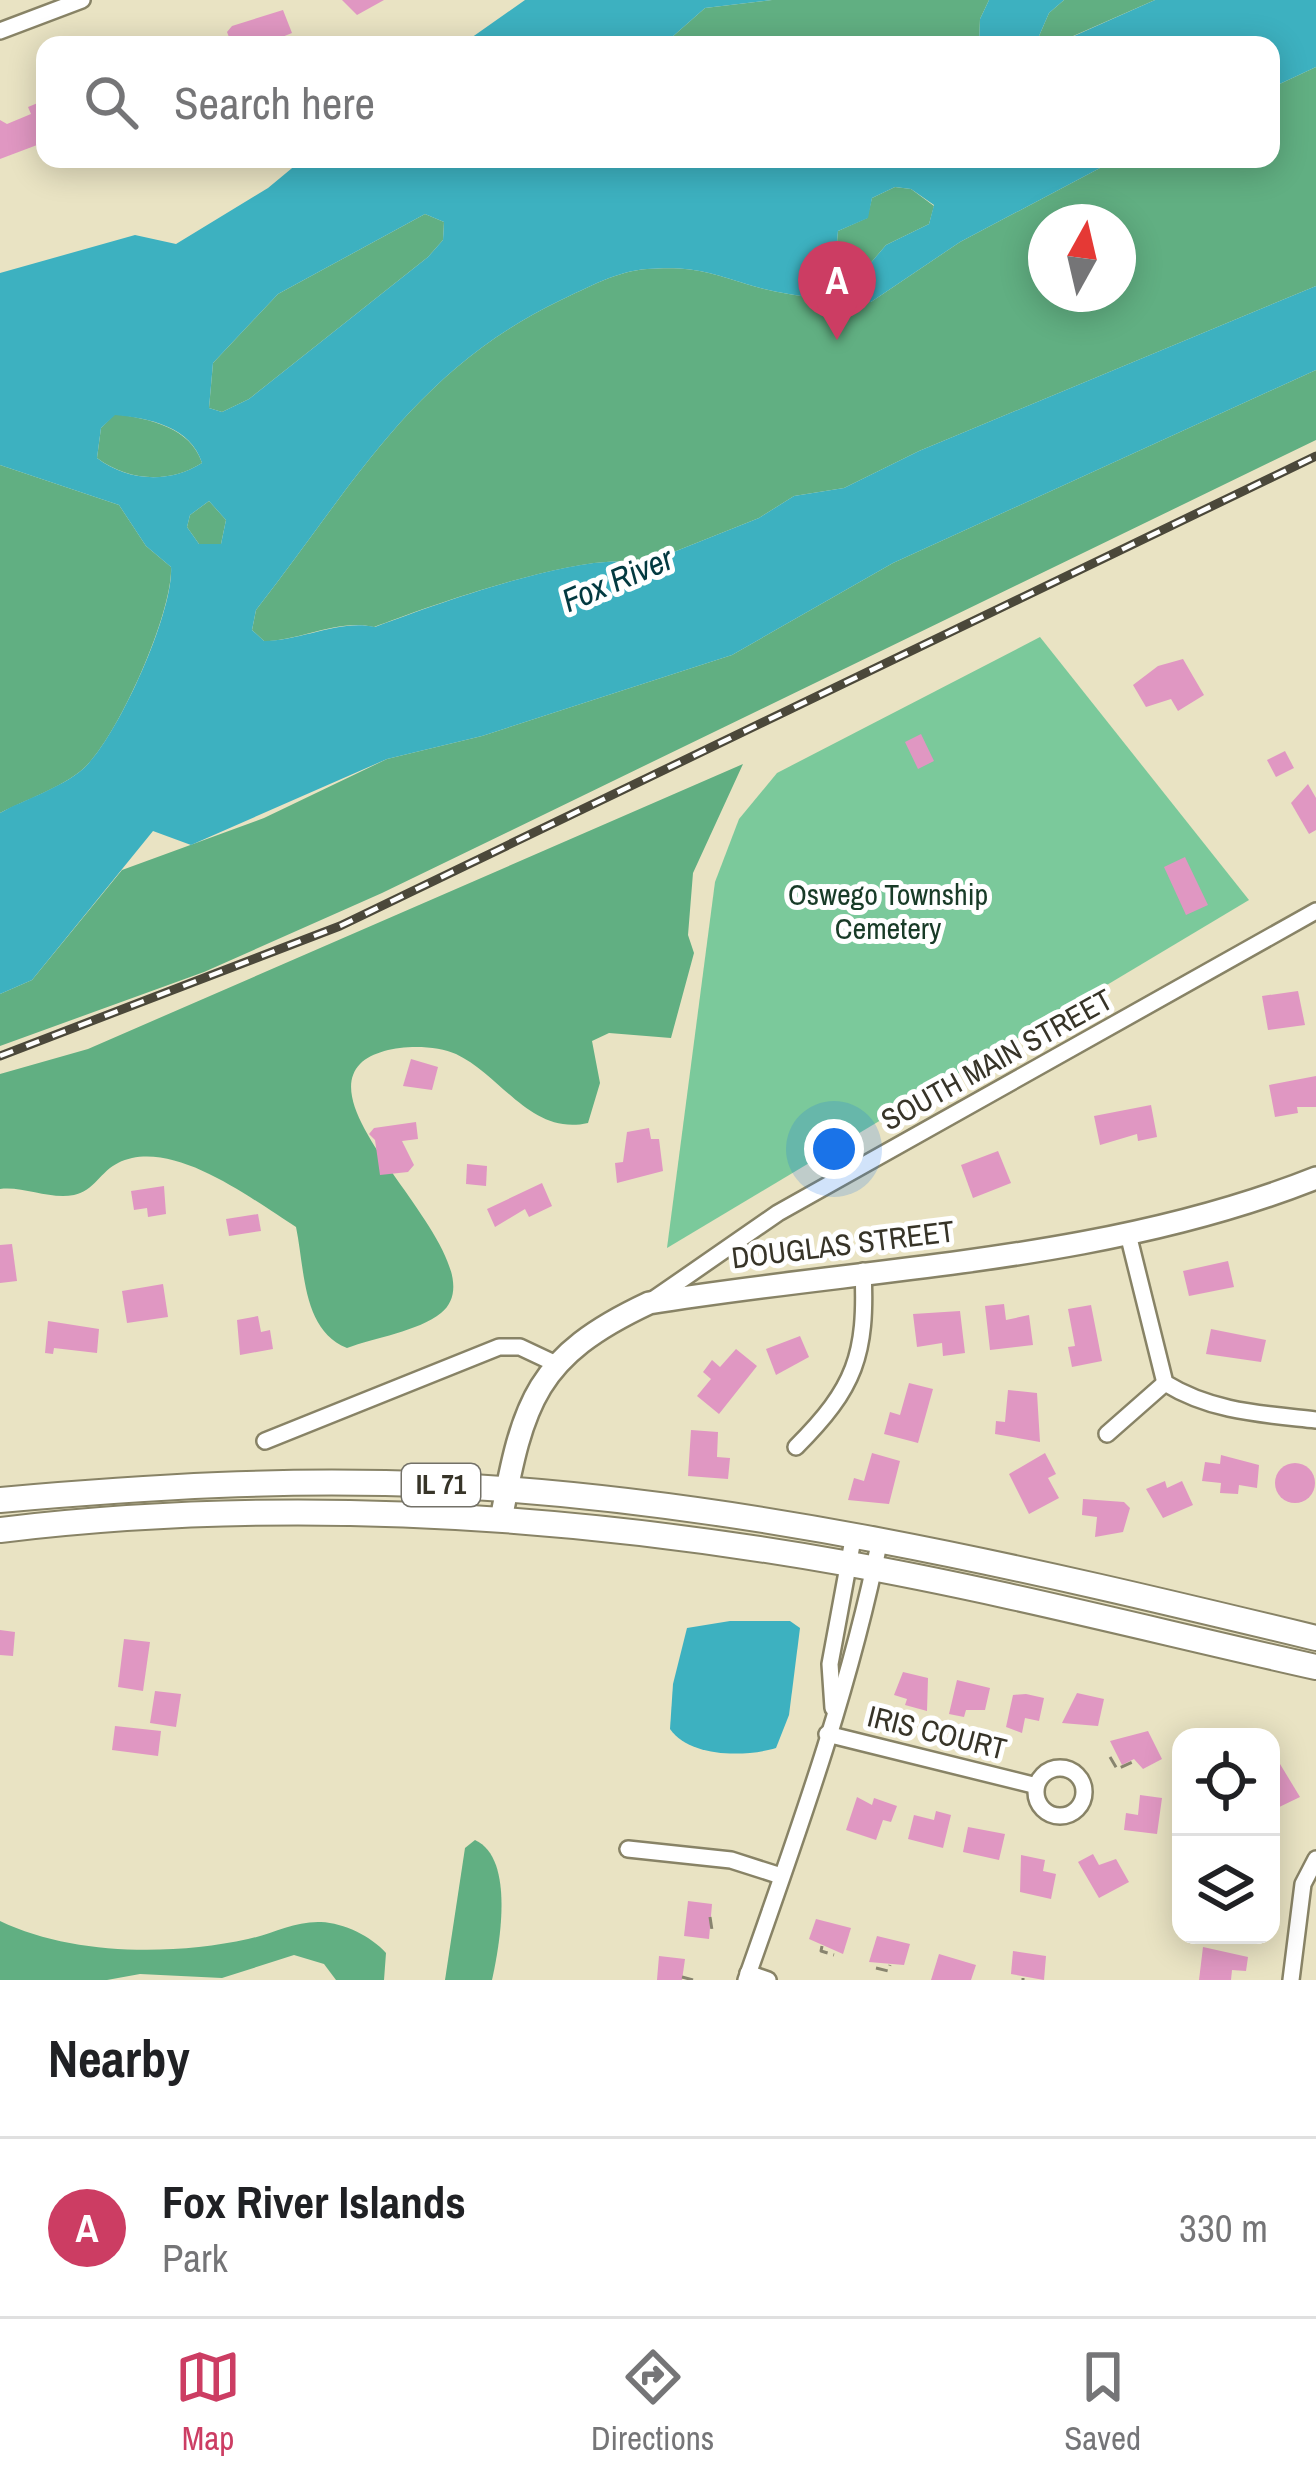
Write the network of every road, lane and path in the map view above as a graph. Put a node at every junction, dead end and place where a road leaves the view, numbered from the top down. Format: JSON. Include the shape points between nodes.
{"nodes":[{"id":1,"x":82,"y":0,"type":"edge"},
{"id":2,"x":0,"y":31,"type":"edge"},
{"id":3,"x":1316,"y":911,"type":"edge"},
{"id":4,"x":1316,"y":1178,"type":"edge"},
{"id":5,"x":1128,"y":1234,"type":"junction"},
{"id":6,"x":863,"y":1271,"type":"junction"},
{"id":7,"x":649,"y":1303,"type":"junction"},
{"id":8,"x":554,"y":1363,"type":"junction"},
{"id":9,"x":1165,"y":1384,"type":"junction"},
{"id":10,"x":1316,"y":1420,"type":"edge"},
{"id":11,"x":1106,"y":1434,"type":"dead end"},
{"id":12,"x":265,"y":1441,"type":"dead end"},
{"id":13,"x":796,"y":1447,"type":"dead end"},
{"id":14,"x":507,"y":1490,"type":"junction"},
{"id":15,"x":0,"y":1500,"type":"edge"},
{"id":16,"x":501,"y":1520,"type":"junction"},
{"id":17,"x":0,"y":1530,"type":"edge"},
{"id":18,"x":854,"y":1534,"type":"junction"},
{"id":19,"x":880,"y":1539,"type":"junction"},
{"id":20,"x":861,"y":1566,"type":"junction"},
{"id":21,"x":1316,"y":1638,"type":"edge"},
{"id":22,"x":1316,"y":1667,"type":"edge"},
{"id":23,"x":833,"y":1711,"type":"junction"},
{"id":24,"x":827,"y":1734,"type":"junction"},
{"id":25,"x":1110,"y":1757,"type":"dead end"},
{"id":26,"x":1135,"y":1761,"type":"dead end"},
{"id":27,"x":1033,"y":1785,"type":"dead end"},
{"id":28,"x":628,"y":1849,"type":"dead end"},
{"id":29,"x":1316,"y":1858,"type":"edge"},
{"id":30,"x":781,"y":1876,"type":"junction"},
{"id":31,"x":710,"y":1917,"type":"dead end"},
{"id":32,"x":712,"y":1930,"type":"dead end"},
{"id":33,"x":822,"y":1946,"type":"dead end"},
{"id":34,"x":834,"y":1955,"type":"dead end"},
{"id":35,"x":890,"y":1965,"type":"dead end"},
{"id":36,"x":876,"y":1968,"type":"dead end"},
{"id":37,"x":747,"y":1977,"type":"edge"},
{"id":38,"x":682,"y":1978,"type":"edge"},
{"id":39,"x":693,"y":1980,"type":"edge"},
{"id":40,"x":768,"y":1980,"type":"edge"},
{"id":41,"x":1291,"y":1980,"type":"edge"}],
"edges":[{"from":1,"to":2,"type":"street"},
{"from":3,"to":7,"type":"street","name":"SOUTH MAIN STREET","via":[[778,1214]]},
{"from":4,"to":5,"type":"street","name":"DOUGLAS STREET"},
{"from":5,"to":6,"type":"street","name":"DOUGLAS STREET"},
{"from":5,"to":9,"type":"street"},
{"from":6,"to":7,"type":"street","name":"DOUGLAS STREET"},
{"from":6,"to":13,"type":"street","via":[[865,1328],[855,1373]]},
{"from":7,"to":8,"type":"street","name":"DOUGLAS STREET","via":[[607,1322]]},
{"from":8,"to":12,"type":"street","via":[[499,1347]]},
{"from":8,"to":14,"type":"street","name":"DOUGLAS STREET"},
{"from":9,"to":10,"type":"street","via":[[1223,1409]]},
{"from":9,"to":11,"type":"street"},
{"from":14,"to":15,"type":"main road","number":"IL 71","via":[[273,1484]]},
{"from":14,"to":16,"type":"street","name":"DOUGLAS STREET"},
{"from":14,"to":18,"type":"main road","number":"IL 71"},
{"from":16,"to":17,"type":"main road","number":"IL 71","via":[[243,1513]]},
{"from":16,"to":20,"type":"main road","number":"IL 71"},
{"from":18,"to":19,"type":"main road","number":"IL 71"},
{"from":18,"to":20,"type":"street"},
{"from":19,"to":20,"type":"street"},
{"from":19,"to":21,"type":"main road","number":"IL 71"},
{"from":20,"to":22,"type":"main road","number":"IL 71"},
{"from":20,"to":23,"type":"street","via":[[853,1665]]},
{"from":20,"to":23,"type":"street","via":[[830,1664]]},
{"from":23,"to":24,"type":"street"},
{"from":24,"to":27,"type":"street","name":"IRIS COURT"},
{"from":24,"to":30,"type":"street"},
{"from":25,"to":26,"type":"path","via":[[1118,1769]]},
{"from":28,"to":30,"type":"street","via":[[731,1860]]},
{"from":29,"to":41,"type":"street","via":[[1303,1884]]},
{"from":30,"to":37,"type":"street"},
{"from":31,"to":32,"type":"path"},
{"from":33,"to":34,"type":"path"},
{"from":35,"to":36,"type":"path","via":[[888,1972]]},
{"from":37,"to":40,"type":"street"},
{"from":38,"to":39,"type":"path"}]}
